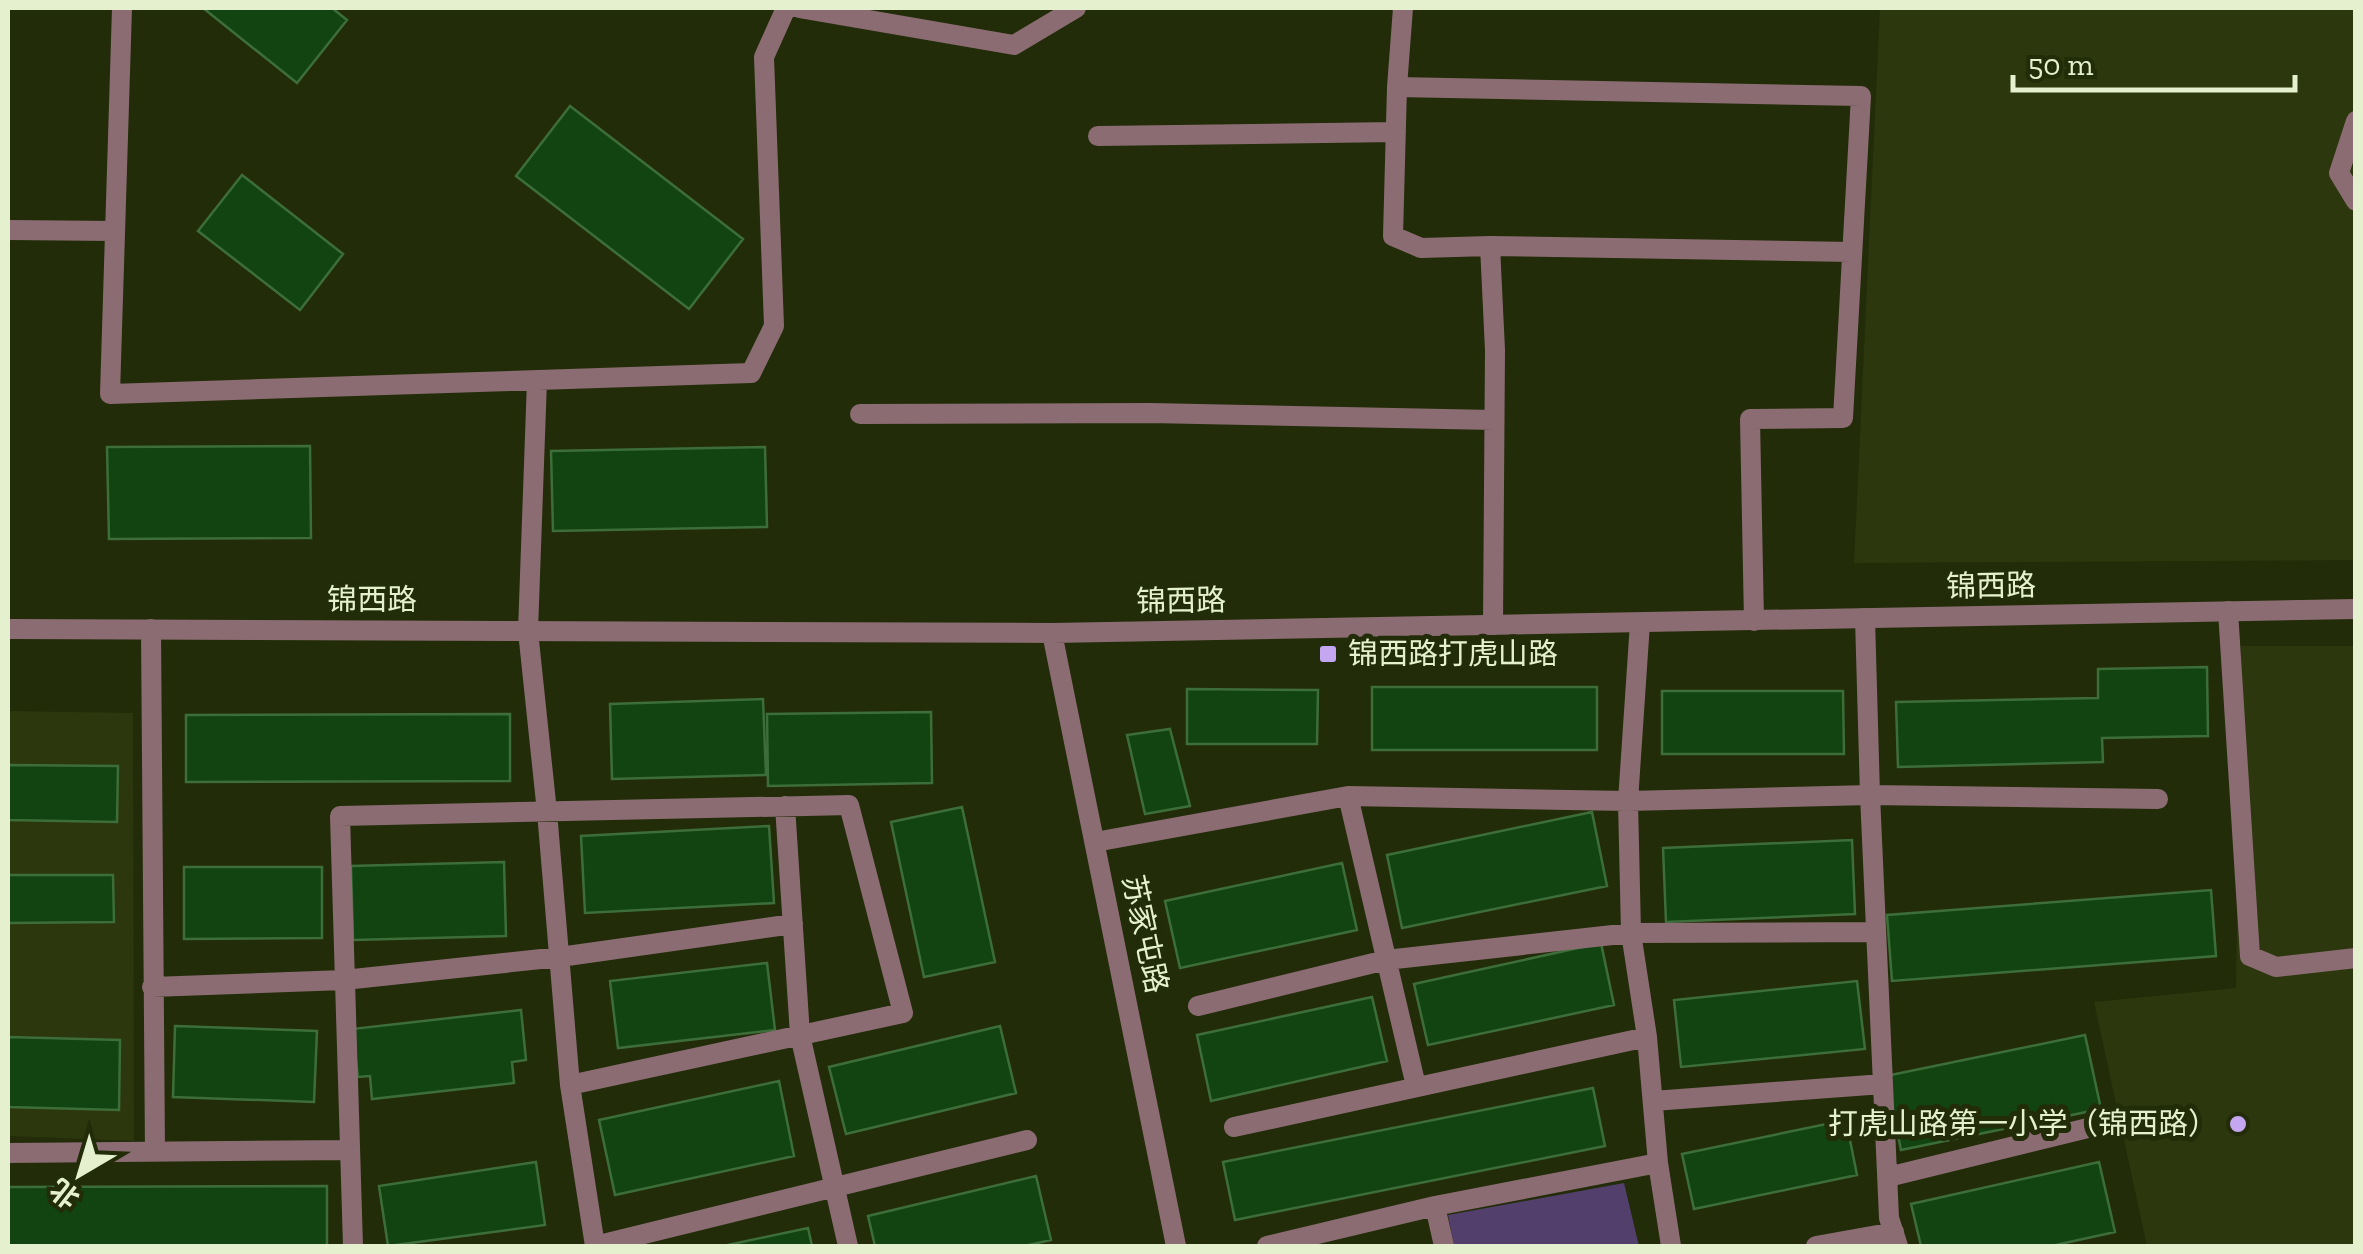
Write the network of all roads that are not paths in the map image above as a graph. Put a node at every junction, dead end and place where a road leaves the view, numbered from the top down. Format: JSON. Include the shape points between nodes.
{"nodes":[{"id":1,"x":122,"y":8,"type":"edge"},
{"id":2,"x":786,"y":8,"type":"edge"},
{"id":3,"x":799,"y":8,"type":"edge"},
{"id":4,"x":1076,"y":8,"type":"edge"},
{"id":5,"x":1402,"y":8,"type":"edge"},
{"id":6,"x":1397,"y":87,"type":"junction"},
{"id":7,"x":2356,"y":121,"type":"edge"},
{"id":8,"x":1396,"y":132,"type":"junction"},
{"id":9,"x":1098,"y":136,"type":"dead end"},
{"id":10,"x":2356,"y":201,"type":"edge"},
{"id":11,"x":8,"y":230,"type":"edge"},
{"id":12,"x":115,"y":232,"type":"junction"},
{"id":13,"x":1490,"y":246,"type":"junction"},
{"id":14,"x":1852,"y":252,"type":"junction"},
{"id":15,"x":537,"y":380,"type":"junction"},
{"id":16,"x":860,"y":414,"type":"dead end"},
{"id":17,"x":1494,"y":420,"type":"junction"},
{"id":18,"x":2356,"y":608,"type":"edge"},
{"id":19,"x":2228,"y":611,"type":"junction"},
{"id":20,"x":1865,"y":618,"type":"junction"},
{"id":21,"x":1754,"y":620,"type":"junction"},
{"id":22,"x":1640,"y":623,"type":"junction"},
{"id":23,"x":1493,"y":625,"type":"junction"},
{"id":24,"x":8,"y":628,"type":"edge"},
{"id":25,"x":151,"y":629,"type":"junction"},
{"id":26,"x":528,"y":631,"type":"junction"},
{"id":27,"x":1052,"y":634,"type":"junction"},
{"id":28,"x":1870,"y":795,"type":"junction"},
{"id":29,"x":1348,"y":796,"type":"junction"},
{"id":30,"x":2158,"y":798,"type":"dead end"},
{"id":31,"x":1628,"y":802,"type":"junction"},
{"id":32,"x":785,"y":806,"type":"junction"},
{"id":33,"x":547,"y":812,"type":"junction"},
{"id":34,"x":1095,"y":842,"type":"junction"},
{"id":35,"x":792,"y":924,"type":"junction"},
{"id":36,"x":1876,"y":932,"type":"junction"},
{"id":37,"x":1631,"y":933,"type":"junction"},
{"id":38,"x":560,"y":957,"type":"junction"},
{"id":39,"x":2356,"y":958,"type":"edge"},
{"id":40,"x":1386,"y":960,"type":"junction"},
{"id":41,"x":344,"y":980,"type":"junction"},
{"id":42,"x":152,"y":987,"type":"junction"},
{"id":43,"x":1198,"y":1006,"type":"dead end"},
{"id":44,"x":800,"y":1035,"type":"junction"},
{"id":45,"x":1648,"y":1036,"type":"junction"},
{"id":46,"x":1884,"y":1084,"type":"junction"},
{"id":47,"x":570,"y":1085,"type":"junction"},
{"id":48,"x":1416,"y":1086,"type":"junction"},
{"id":49,"x":1653,"y":1100,"type":"junction"},
{"id":50,"x":2096,"y":1126,"type":"dead end"},
{"id":51,"x":1234,"y":1127,"type":"dead end"},
{"id":52,"x":1026,"y":1140,"type":"dead end"},
{"id":53,"x":350,"y":1150,"type":"junction"},
{"id":54,"x":155,"y":1152,"type":"junction"},
{"id":55,"x":8,"y":1153,"type":"edge"},
{"id":56,"x":1658,"y":1162,"type":"junction"},
{"id":57,"x":1888,"y":1176,"type":"junction"},
{"id":58,"x":835,"y":1189,"type":"junction"},
{"id":59,"x":1434,"y":1206,"type":"junction"},
{"id":60,"x":1896,"y":1239,"type":"edge"},
{"id":61,"x":353,"y":1246,"type":"edge"},
{"id":62,"x":595,"y":1246,"type":"edge"},
{"id":63,"x":848,"y":1246,"type":"edge"},
{"id":64,"x":1176,"y":1246,"type":"edge"},
{"id":65,"x":1268,"y":1246,"type":"edge"},
{"id":66,"x":1444,"y":1246,"type":"edge"},
{"id":67,"x":1671,"y":1246,"type":"edge"},
{"id":68,"x":1816,"y":1246,"type":"edge"}],
"edges":[{"from":1,"to":12,"type":"street"},
{"from":2,"to":15,"type":"street","via":[[764,57],[774,326],[751,374]]},
{"from":3,"to":4,"type":"street","via":[[1014,45]]},
{"from":5,"to":6,"type":"street"},
{"from":6,"to":8,"type":"street"},
{"from":6,"to":14,"type":"street","via":[[1861,96]]},
{"from":7,"to":10,"type":"street","via":[[2340,173]]},
{"from":8,"to":9,"type":"street"},
{"from":8,"to":13,"type":"street","via":[[1393,236],[1421,248]]},
{"from":11,"to":12,"type":"street"},
{"from":12,"to":15,"type":"street","via":[[110,394]]},
{"from":13,"to":14,"type":"street"},
{"from":13,"to":17,"type":"street"},
{"from":14,"to":21,"type":"street","via":[[1843,418],[1750,419]]},
{"from":15,"to":26,"type":"street"},
{"from":16,"to":17,"type":"street"},
{"from":17,"to":23,"type":"street"},
{"from":18,"to":19,"type":"street","name":"锦西路"},
{"from":19,"to":20,"type":"street","name":"锦西路"},
{"from":19,"to":39,"type":"street","via":[[2250,956],[2276,967]]},
{"from":20,"to":21,"type":"street","name":"锦西路"},
{"from":20,"to":28,"type":"street"},
{"from":21,"to":22,"type":"street","name":"锦西路"},
{"from":22,"to":23,"type":"street","name":"锦西路"},
{"from":22,"to":31,"type":"street"},
{"from":23,"to":27,"type":"street","name":"锦西路"},
{"from":24,"to":25,"type":"street","name":"锦西路"},
{"from":25,"to":26,"type":"street","name":"锦西路"},
{"from":25,"to":42,"type":"street"},
{"from":26,"to":27,"type":"street","name":"锦西路"},
{"from":26,"to":33,"type":"street"},
{"from":27,"to":34,"type":"street","name":"苏家屯路"},
{"from":28,"to":30,"type":"street"},
{"from":28,"to":31,"type":"street"},
{"from":28,"to":36,"type":"street"},
{"from":29,"to":31,"type":"street"},
{"from":29,"to":34,"type":"street"},
{"from":29,"to":40,"type":"street"},
{"from":31,"to":37,"type":"street"},
{"from":32,"to":33,"type":"street"},
{"from":32,"to":35,"type":"street"},
{"from":32,"to":44,"type":"street","via":[[849,805],[903,1013]]},
{"from":33,"to":38,"type":"street"},
{"from":33,"to":41,"type":"street","via":[[340,816]]},
{"from":34,"to":64,"type":"street","name":"苏家屯路"},
{"from":35,"to":38,"type":"street"},
{"from":35,"to":44,"type":"street"},
{"from":36,"to":37,"type":"street"},
{"from":36,"to":46,"type":"street"},
{"from":37,"to":40,"type":"street"},
{"from":37,"to":45,"type":"street"},
{"from":38,"to":41,"type":"street"},
{"from":38,"to":47,"type":"street"},
{"from":40,"to":43,"type":"street"},
{"from":40,"to":48,"type":"street"},
{"from":41,"to":42,"type":"street"},
{"from":41,"to":53,"type":"street"},
{"from":42,"to":54,"type":"street"},
{"from":44,"to":47,"type":"street"},
{"from":44,"to":58,"type":"street"},
{"from":45,"to":48,"type":"street"},
{"from":45,"to":49,"type":"street"},
{"from":46,"to":49,"type":"street"},
{"from":46,"to":57,"type":"street"},
{"from":47,"to":62,"type":"street"},
{"from":48,"to":51,"type":"street"},
{"from":49,"to":56,"type":"street"},
{"from":50,"to":57,"type":"street"},
{"from":52,"to":58,"type":"street"},
{"from":53,"to":54,"type":"street"},
{"from":53,"to":61,"type":"street"},
{"from":54,"to":55,"type":"street"},
{"from":56,"to":59,"type":"street"},
{"from":56,"to":67,"type":"street"},
{"from":57,"to":60,"type":"street"},
{"from":58,"to":62,"type":"street"},
{"from":58,"to":63,"type":"street"},
{"from":59,"to":65,"type":"street"},
{"from":59,"to":66,"type":"street"},
{"from":60,"to":68,"type":"street"}]}
